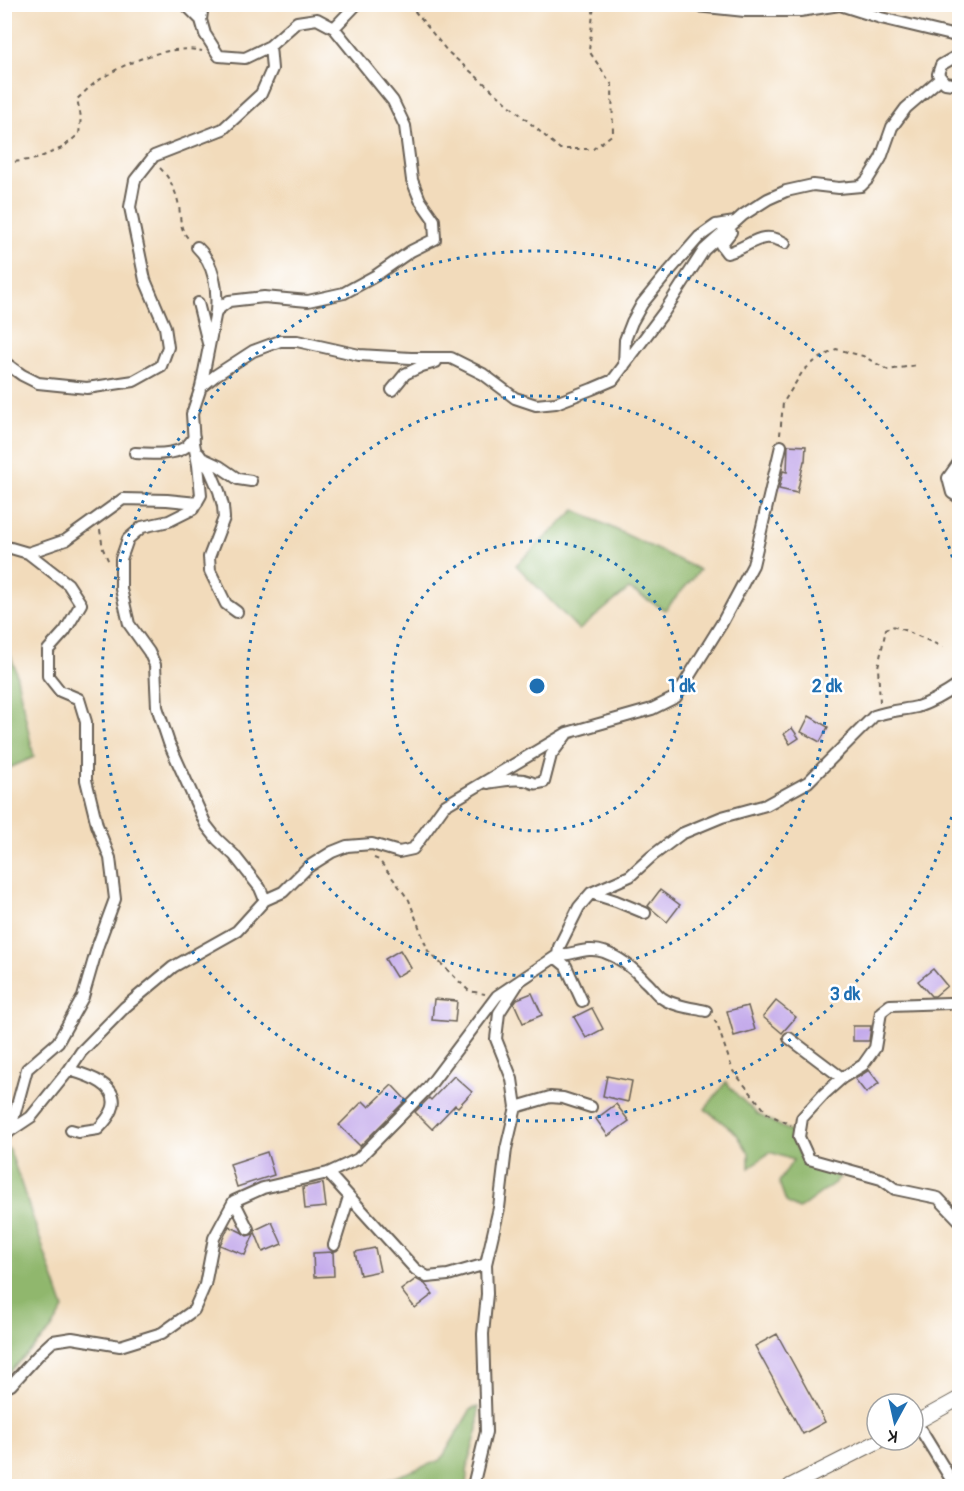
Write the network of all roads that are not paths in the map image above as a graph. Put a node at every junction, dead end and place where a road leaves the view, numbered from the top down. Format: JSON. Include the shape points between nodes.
{"nodes":[{"id":1,"x":185,"y":4,"type":"edge"},
{"id":2,"x":202,"y":4,"type":"edge"},
{"id":3,"x":357,"y":4,"type":"edge"},
{"id":4,"x":677,"y":4,"type":"edge"},
{"id":5,"x":763,"y":8,"type":"edge"},
{"id":6,"x":201,"y":20,"type":"junction"},
{"id":7,"x":334,"y":28,"type":"junction"},
{"id":8,"x":960,"y":37,"type":"edge"},
{"id":9,"x":270,"y":45,"type":"junction"},
{"id":10,"x":960,"y":56,"type":"edge"},
{"id":11,"x":941,"y":78,"type":"junction"},
{"id":12,"x":960,"y":85,"type":"edge"},
{"id":13,"x":739,"y":218,"type":"junction"},
{"id":14,"x":785,"y":243,"type":"dead end"},
{"id":15,"x":197,"y":247,"type":"road end"},
{"id":16,"x":198,"y":303,"type":"dead end"},
{"id":17,"x":216,"y":311,"type":"junction"},
{"id":18,"x":209,"y":349,"type":"junction"},
{"id":19,"x":451,"y":358,"type":"junction"},
{"id":20,"x":4,"y":362,"type":"edge"},
{"id":21,"x":624,"y":366,"type":"junction"},
{"id":22,"x":201,"y":387,"type":"junction"},
{"id":23,"x":392,"y":390,"type":"dead end"},
{"id":24,"x":194,"y":437,"type":"junction"},
{"id":25,"x":780,"y":446,"type":"road end"},
{"id":26,"x":135,"y":453,"type":"dead end"},
{"id":27,"x":198,"y":453,"type":"junction"},
{"id":28,"x":960,"y":461,"type":"edge"},
{"id":29,"x":251,"y":481,"type":"dead end"},
{"id":30,"x":960,"y":498,"type":"edge"},
{"id":31,"x":197,"y":503,"type":"junction"},
{"id":32,"x":4,"y":546,"type":"edge"},
{"id":33,"x":28,"y":553,"type":"junction"},
{"id":34,"x":237,"y":612,"type":"dead end"},
{"id":35,"x":960,"y":684,"type":"edge"},
{"id":36,"x":567,"y":733,"type":"junction"},
{"id":37,"x":476,"y":786,"type":"junction"},
{"id":38,"x":591,"y":893,"type":"junction"},
{"id":39,"x":265,"y":900,"type":"junction"},
{"id":40,"x":645,"y":913,"type":"dead end"},
{"id":41,"x":556,"y":956,"type":"junction"},
{"id":42,"x":522,"y":978,"type":"junction"},
{"id":43,"x":582,"y":1001,"type":"dead end"},
{"id":44,"x":949,"y":1003,"type":"dead end"},
{"id":45,"x":706,"y":1011,"type":"road end"},
{"id":46,"x":789,"y":1038,"type":"dead end"},
{"id":47,"x":69,"y":1070,"type":"junction"},
{"id":48,"x":842,"y":1078,"type":"junction"},
{"id":49,"x":516,"y":1107,"type":"junction"},
{"id":50,"x":591,"y":1107,"type":"dead end"},
{"id":51,"x":71,"y":1130,"type":"dead end"},
{"id":52,"x":8,"y":1134,"type":"edge"},
{"id":53,"x":328,"y":1173,"type":"junction"},
{"id":54,"x":349,"y":1197,"type":"junction"},
{"id":55,"x":234,"y":1201,"type":"junction"},
{"id":56,"x":960,"y":1221,"type":"edge"},
{"id":57,"x":248,"y":1229,"type":"dead end"},
{"id":58,"x":334,"y":1245,"type":"dead end"},
{"id":59,"x":486,"y":1264,"type":"junction"},
{"id":60,"x":4,"y":1388,"type":"edge"},
{"id":61,"x":960,"y":1398,"type":"edge"},
{"id":62,"x":925,"y":1417,"type":"edge"},
{"id":63,"x":925,"y":1439,"type":"edge"},
{"id":64,"x":865,"y":1448,"type":"edge"},
{"id":65,"x":473,"y":1486,"type":"edge"},
{"id":66,"x":790,"y":1486,"type":"edge"},
{"id":67,"x":955,"y":1486,"type":"edge"}],
"edges":[{"from":1,"to":6,"type":"street"},
{"from":2,"to":6,"type":"street"},
{"from":3,"to":7,"type":"street"},
{"from":4,"to":5,"type":"street"},
{"from":5,"to":8,"type":"street","via":[[800,11],[840,4]]},
{"from":6,"to":9,"type":"street","via":[[219,56],[245,58]]},
{"from":7,"to":9,"type":"street","via":[[317,19],[297,21]]},
{"from":7,"to":17,"type":"street","via":[[393,101],[405,126],[412,180],[434,220],[435,239],[344,293],[308,301],[264,297],[228,301]]},
{"from":9,"to":20,"type":"street","via":[[272,69],[261,94],[223,129],[154,156],[135,180],[130,207],[145,280],[165,327],[168,347],[161,366],[134,381],[87,388],[38,383]]},
{"from":10,"to":11,"type":"street","via":[[941,65]]},
{"from":11,"to":12,"type":"street","via":[[945,83]]},
{"from":11,"to":13,"type":"street","via":[[906,108],[892,127],[881,158],[861,186],[813,185],[786,191]]},
{"from":13,"to":14,"type":"street","via":[[721,245],[727,253],[766,237]]},
{"from":13,"to":21,"type":"street","via":[[704,250]]},
{"from":13,"to":21,"type":"street","via":[[716,225],[699,237],[642,304],[625,340]]},
{"from":15,"to":17,"type":"street","via":[[206,255],[212,274]]},
{"from":16,"to":18,"type":"street"},
{"from":17,"to":18,"type":"street"},
{"from":18,"to":22,"type":"street"},
{"from":19,"to":21,"type":"street","via":[[483,374],[515,398],[536,405],[556,403],[613,380]]},
{"from":19,"to":22,"type":"street","via":[[359,355],[280,341],[253,351]]},
{"from":19,"to":23,"type":"street","via":[[405,374]]},
{"from":22,"to":24,"type":"street","via":[[192,414]]},
{"from":24,"to":26,"type":"street","via":[[185,448],[175,452]]},
{"from":24,"to":27,"type":"street"},
{"from":25,"to":36,"type":"street","via":[[753,565],[676,697],[652,709]]},
{"from":27,"to":29,"type":"street","via":[[238,479]]},
{"from":27,"to":31,"type":"street","via":[[201,495]]},
{"from":27,"to":34,"type":"street","via":[[210,470],[223,506],[224,518],[209,557],[210,571],[226,604]]},
{"from":28,"to":30,"type":"street","via":[[948,478],[952,493]]},
{"from":31,"to":33,"type":"street","via":[[123,499],[66,540]]},
{"from":31,"to":39,"type":"street","via":[[169,521],[142,527],[128,539],[121,559],[121,589],[129,624],[155,665],[157,707],[169,742],[206,825],[260,888]]},
{"from":32,"to":33,"type":"street"},
{"from":33,"to":52,"type":"street","via":[[68,584],[81,604],[48,650],[48,676],[60,691],[79,699],[86,722],[86,780],[110,858],[115,899],[83,997],[58,1042],[27,1069]]},
{"from":35,"to":38,"type":"street","via":[[918,706],[874,716],[808,783],[766,805],[681,834],[630,876]]},
{"from":36,"to":37,"type":"street"},
{"from":36,"to":37,"type":"street","via":[[551,755],[544,782],[499,781]]},
{"from":37,"to":39,"type":"street","via":[[444,806],[413,849],[399,852],[372,844],[347,846],[309,867],[283,892]]},
{"from":38,"to":40,"type":"street"},
{"from":38,"to":41,"type":"street","via":[[579,907]]},
{"from":39,"to":47,"type":"street","via":[[237,931],[173,967],[125,1007]]},
{"from":41,"to":42,"type":"street"},
{"from":41,"to":43,"type":"street","via":[[566,966]]},
{"from":41,"to":45,"type":"street","via":[[603,951],[622,961],[662,998]]},
{"from":42,"to":49,"type":"street","via":[[499,1013],[495,1040],[512,1079]]},
{"from":42,"to":53,"type":"street","via":[[497,996],[427,1089],[358,1159]]},
{"from":44,"to":48,"type":"street","via":[[890,1005],[881,1012],[875,1048],[862,1065]]},
{"from":46,"to":48,"type":"street"},
{"from":47,"to":51,"type":"street","via":[[91,1077],[114,1097],[112,1109],[98,1130]]},
{"from":47,"to":52,"type":"street","via":[[30,1116]]},
{"from":48,"to":56,"type":"street","via":[[802,1118],[799,1137],[809,1159],[881,1179],[895,1189],[938,1198]]},
{"from":49,"to":50,"type":"street","via":[[550,1097]]},
{"from":49,"to":59,"type":"street"},
{"from":53,"to":54,"type":"street"},
{"from":53,"to":55,"type":"street","via":[[263,1188]]},
{"from":54,"to":58,"type":"street"},
{"from":54,"to":59,"type":"street","via":[[415,1269],[428,1277]]},
{"from":55,"to":57,"type":"street"},
{"from":55,"to":60,"type":"street","via":[[214,1238],[205,1285],[194,1310],[162,1333],[120,1346],[72,1338],[53,1341]]},
{"from":59,"to":65,"type":"street","via":[[486,1432]]},
{"from":61,"to":62,"type":"street"},
{"from":63,"to":67,"type":"street"},
{"from":64,"to":66,"type":"street"}]}
